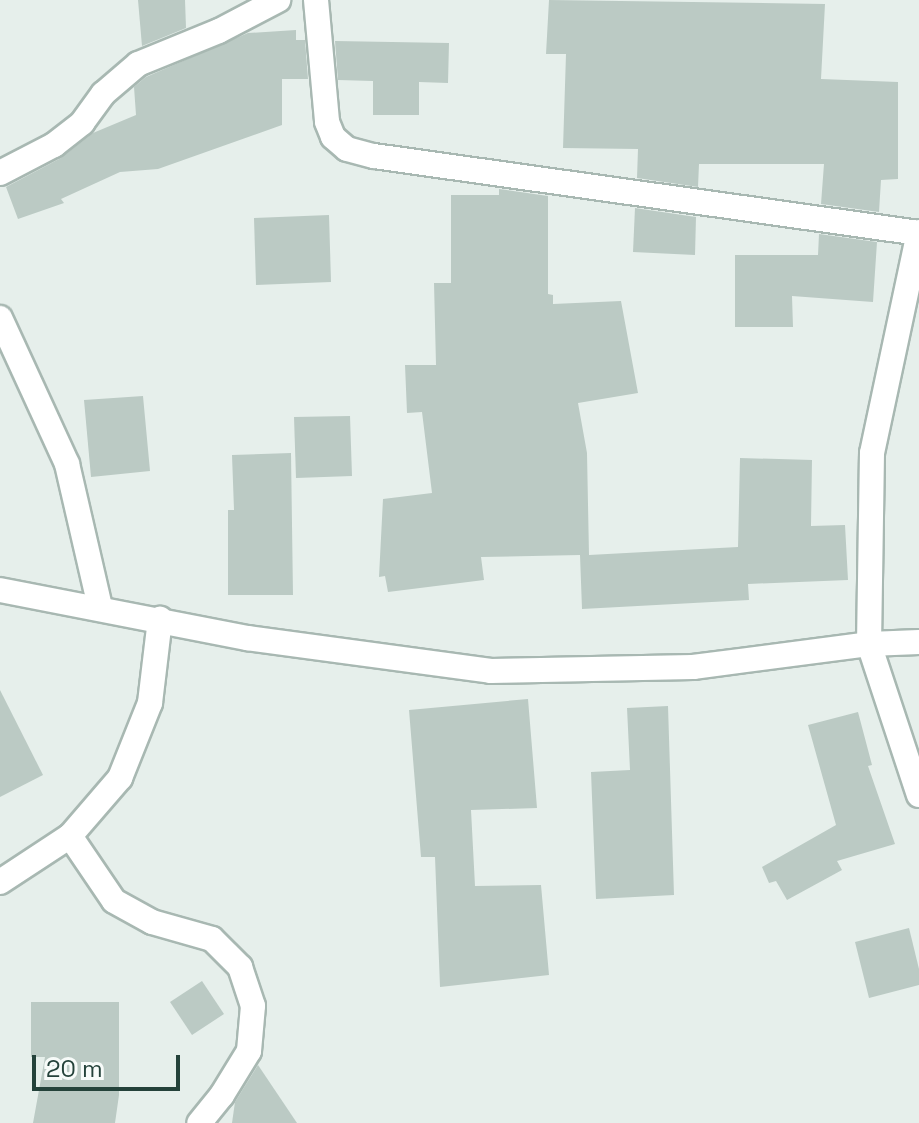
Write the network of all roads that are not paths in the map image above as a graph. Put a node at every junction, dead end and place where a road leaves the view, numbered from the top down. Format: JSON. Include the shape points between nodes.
{"nodes":[{"id":1,"x":278,"y":0,"type":"edge"},
{"id":2,"x":316,"y":0,"type":"edge"},
{"id":3,"x":0,"y":173,"type":"edge"},
{"id":4,"x":919,"y":232,"type":"edge"},
{"id":5,"x":0,"y":318,"type":"edge"},
{"id":6,"x":0,"y":590,"type":"edge"},
{"id":7,"x":100,"y":607,"type":"junction"},
{"id":8,"x":160,"y":619,"type":"junction"},
{"id":9,"x":919,"y":642,"type":"edge"},
{"id":10,"x":869,"y":644,"type":"junction"},
{"id":11,"x":919,"y":795,"type":"edge"},
{"id":12,"x":70,"y":836,"type":"junction"},
{"id":13,"x":0,"y":882,"type":"edge"},
{"id":14,"x":199,"y":1123,"type":"edge"}],
"edges":[{"from":1,"to":3,"type":"street","via":[[138,64],[103,94],[82,123],[54,145]]},
{"from":2,"to":4,"type":"street","via":[[327,122],[333,137],[347,149]]},
{"from":4,"to":10,"type":"street","via":[[872,453]]},
{"from":5,"to":7,"type":"street","via":[[67,464]]},
{"from":6,"to":7,"type":"street"},
{"from":7,"to":8,"type":"street"},
{"from":8,"to":10,"type":"street","via":[[247,638],[491,671],[693,667]]},
{"from":8,"to":12,"type":"street","via":[[150,703],[120,778]]},
{"from":9,"to":10,"type":"street"},
{"from":10,"to":11,"type":"street"},
{"from":12,"to":13,"type":"street"},
{"from":12,"to":14,"type":"street","via":[[114,901],[152,922],[212,939],[240,967],[253,1006],[249,1051]]}]}
